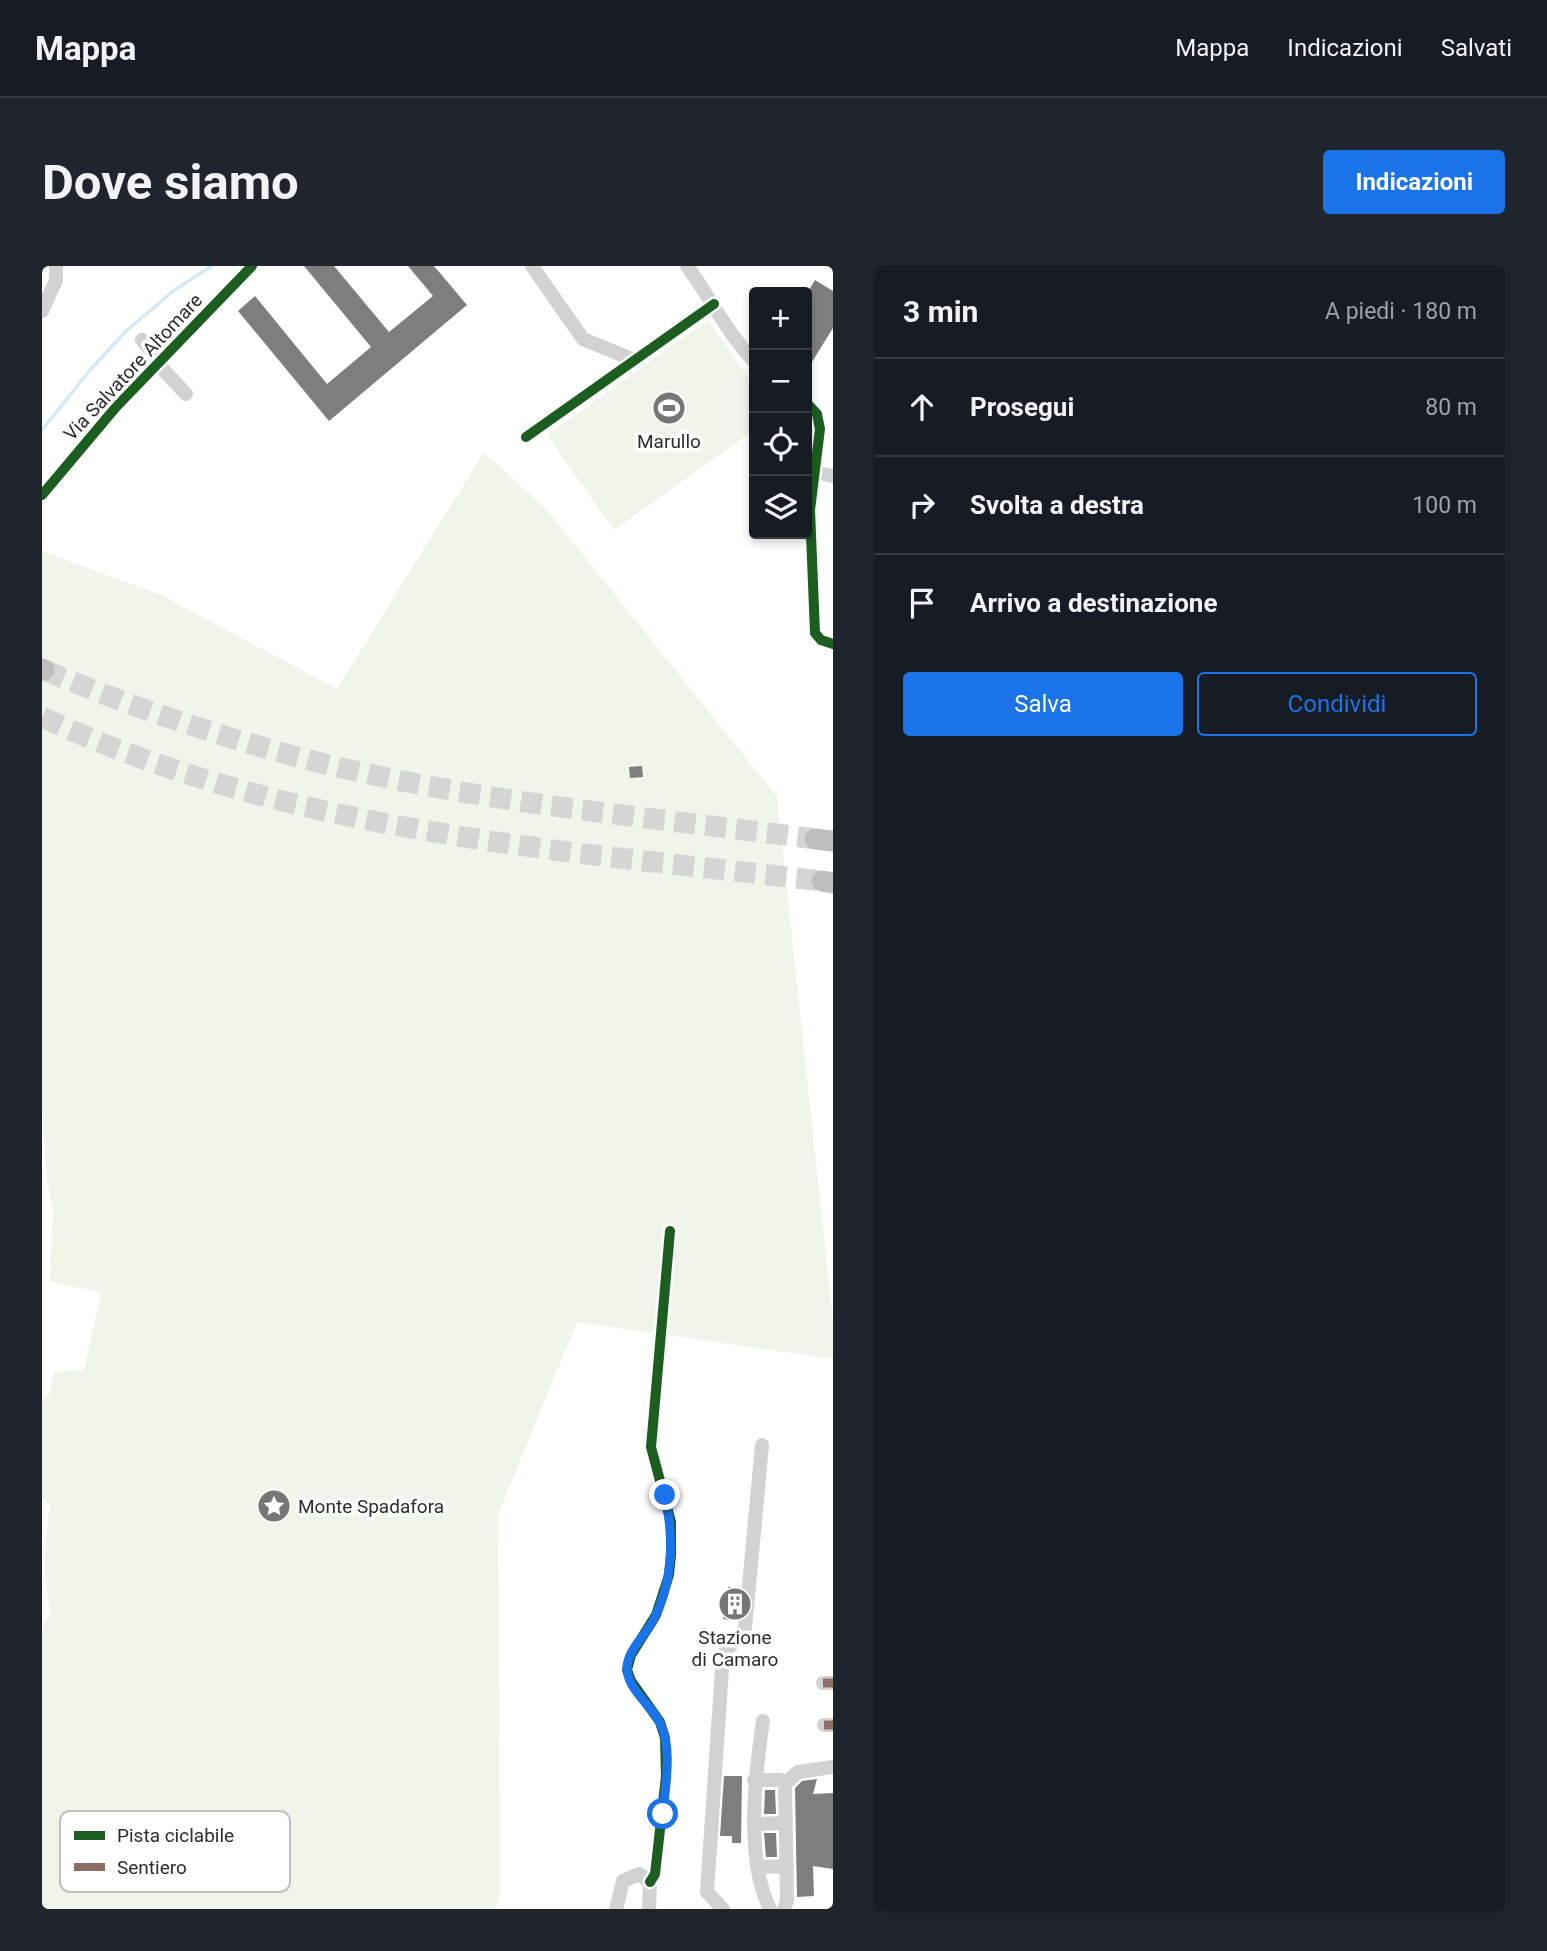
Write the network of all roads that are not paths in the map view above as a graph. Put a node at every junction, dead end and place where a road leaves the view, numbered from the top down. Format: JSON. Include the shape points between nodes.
{"nodes":[{"id":1,"x":56,"y":266,"type":"edge"},
{"id":2,"x":252,"y":266,"type":"edge"},
{"id":3,"x":531,"y":266,"type":"edge"},
{"id":4,"x":687,"y":266,"type":"edge"},
{"id":5,"x":714,"y":303,"type":"junction"},
{"id":6,"x":42,"y":311,"type":"edge"},
{"id":7,"x":142,"y":341,"type":"dead end"},
{"id":8,"x":749,"y":355,"type":"edge"},
{"id":9,"x":634,"y":360,"type":"junction"},
{"id":10,"x":158,"y":363,"type":"junction"},
{"id":11,"x":186,"y":394,"type":"dead end"},
{"id":12,"x":812,"y":408,"type":"edge"},
{"id":13,"x":526,"y":437,"type":"dead end"},
{"id":14,"x":814,"y":472,"type":"junction"},
{"id":15,"x":833,"y":476,"type":"edge"},
{"id":16,"x":42,"y":495,"type":"edge"},
{"id":17,"x":833,"y":644,"type":"edge"},
{"id":18,"x":670,"y":1231,"type":"dead end"},
{"id":19,"x":762,"y":1445,"type":"dead end"},
{"id":20,"x":763,"y":1721,"type":"dead end"},
{"id":21,"x":833,"y":1767,"type":"edge"},
{"id":22,"x":754,"y":1780,"type":"junction"},
{"id":23,"x":785,"y":1784,"type":"junction"},
{"id":24,"x":786,"y":1823,"type":"junction"},
{"id":25,"x":756,"y":1824,"type":"junction"},
{"id":26,"x":787,"y":1866,"type":"junction"},
{"id":27,"x":759,"y":1867,"type":"junction"},
{"id":28,"x":650,"y":1882,"type":"junction"},
{"id":29,"x":616,"y":1909,"type":"edge"},
{"id":30,"x":649,"y":1909,"type":"edge"},
{"id":31,"x":723,"y":1909,"type":"edge"},
{"id":32,"x":770,"y":1909,"type":"edge"},
{"id":33,"x":784,"y":1909,"type":"edge"}],
"edges":[{"from":1,"to":6,"type":"street","via":[[56,280]]},
{"from":2,"to":10,"type":"street","name":"Via Salvatore Altomare"},
{"from":3,"to":9,"type":"street","via":[[583,339]]},
{"from":4,"to":5,"type":"street"},
{"from":5,"to":8,"type":"street"},
{"from":5,"to":9,"type":"street"},
{"from":7,"to":10,"type":"street"},
{"from":9,"to":13,"type":"street"},
{"from":10,"to":11,"type":"street"},
{"from":10,"to":16,"type":"street","name":"Via Salvatore Altomare"},
{"from":12,"to":14,"type":"street","via":[[817,414],[819,437]]},
{"from":14,"to":15,"type":"street"},
{"from":14,"to":17,"type":"street","via":[[810,510],[816,633]]},
{"from":18,"to":28,"type":"street","via":[[651,1447],[671,1522],[671,1555],[656,1615],[627,1670],[660,1722],[666,1748],[663,1814]]},
{"from":19,"to":31,"type":"street","via":[[745,1629],[723,1654],[707,1892]]},
{"from":20,"to":22,"type":"street"},
{"from":21,"to":23,"type":"street","via":[[797,1772]]},
{"from":22,"to":23,"type":"street"},
{"from":22,"to":25,"type":"street"},
{"from":23,"to":24,"type":"street"},
{"from":24,"to":25,"type":"street"},
{"from":24,"to":26,"type":"street"},
{"from":25,"to":27,"type":"street"},
{"from":26,"to":27,"type":"street"},
{"from":26,"to":33,"type":"street"},
{"from":27,"to":32,"type":"street","via":[[761,1889]]},
{"from":28,"to":29,"type":"street","via":[[639,1874],[627,1878]]},
{"from":28,"to":30,"type":"street"}]}
